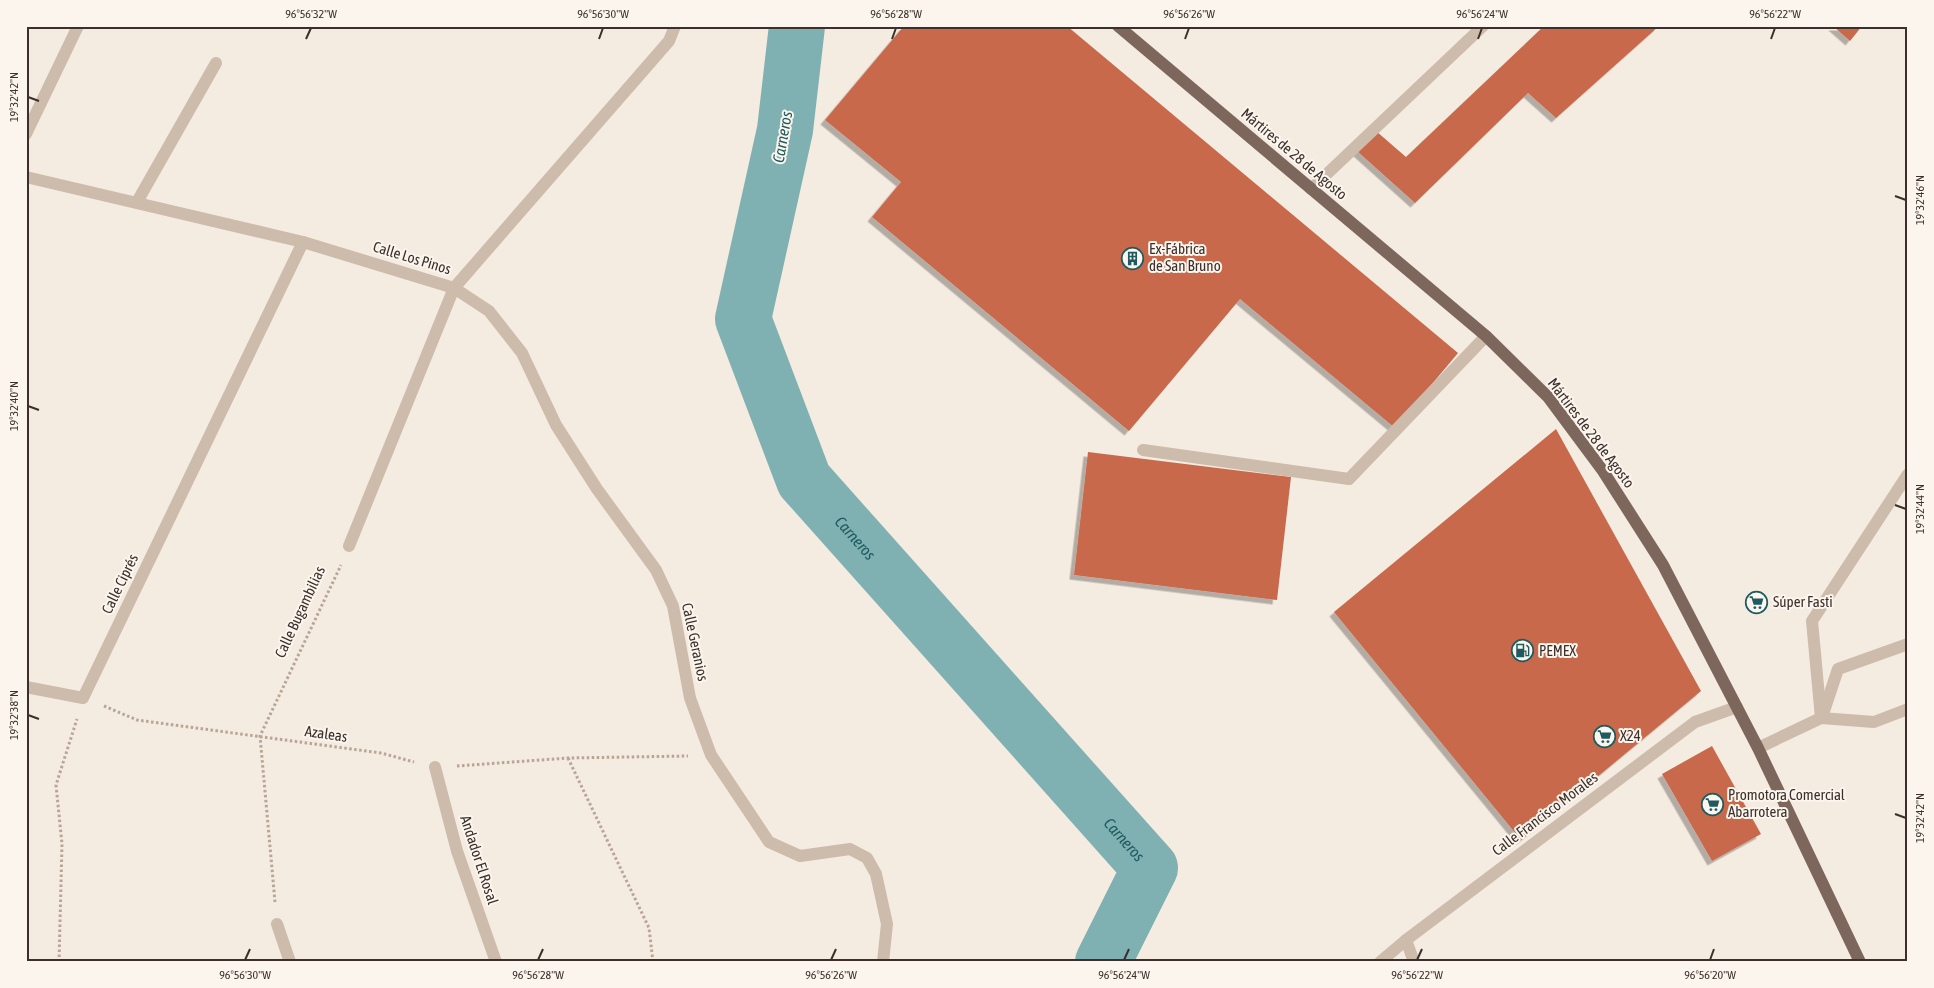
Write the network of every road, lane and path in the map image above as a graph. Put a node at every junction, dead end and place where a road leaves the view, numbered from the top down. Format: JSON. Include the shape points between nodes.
{"nodes":[{"id":1,"x":78,"y":26,"type":"edge"},
{"id":2,"x":675,"y":26,"type":"edge"},
{"id":3,"x":1118,"y":26,"type":"edge"},
{"id":4,"x":1483,"y":26,"type":"edge"},
{"id":5,"x":216,"y":63,"type":"dead end"},
{"id":6,"x":26,"y":134,"type":"edge"},
{"id":7,"x":26,"y":177,"type":"edge"},
{"id":8,"x":1311,"y":189,"type":"junction"},
{"id":9,"x":136,"y":202,"type":"junction"},
{"id":10,"x":303,"y":242,"type":"junction"},
{"id":11,"x":454,"y":288,"type":"junction"},
{"id":12,"x":1486,"y":336,"type":"junction"},
{"id":13,"x":1143,"y":450,"type":"dead end"},
{"id":14,"x":1908,"y":474,"type":"edge"},
{"id":15,"x":350,"y":546,"type":"joint"},
{"id":16,"x":1908,"y":644,"type":"edge"},
{"id":17,"x":26,"y":687,"type":"edge"},
{"id":18,"x":83,"y":698,"type":"junction"},
{"id":19,"x":1737,"y":707,"type":"junction"},
{"id":20,"x":1908,"y":709,"type":"edge"},
{"id":21,"x":1821,"y":718,"type":"junction"},
{"id":22,"x":260,"y":736,"type":"junction"},
{"id":23,"x":1758,"y":748,"type":"junction"},
{"id":24,"x":711,"y":755,"type":"junction"},
{"id":25,"x":568,"y":758,"type":"junction"},
{"id":26,"x":435,"y":767,"type":"junction"},
{"id":27,"x":278,"y":924,"type":"joint"},
{"id":28,"x":1406,"y":940,"type":"junction"},
{"id":29,"x":59,"y":962,"type":"edge"},
{"id":30,"x":290,"y":962,"type":"edge"},
{"id":31,"x":496,"y":962,"type":"edge"},
{"id":32,"x":653,"y":962,"type":"edge"},
{"id":33,"x":883,"y":962,"type":"edge"},
{"id":34,"x":1380,"y":962,"type":"edge"},
{"id":35,"x":1414,"y":962,"type":"edge"},
{"id":36,"x":1860,"y":962,"type":"edge"}],
"edges":[{"from":1,"to":6,"type":"street"},
{"from":2,"to":11,"type":"street","name":"Calle Los Pinos","via":[[669,41]]},
{"from":3,"to":8,"type":"main road","name":"Mártires de 28 de Agosto"},
{"from":4,"to":8,"type":"street"},
{"from":5,"to":9,"type":"street"},
{"from":7,"to":9,"type":"street","name":"Calle Los Pinos"},
{"from":8,"to":12,"type":"main road","name":"Mártires de 28 de Agosto"},
{"from":9,"to":10,"type":"street","name":"Calle Los Pinos"},
{"from":10,"to":11,"type":"street","name":"Calle Los Pinos"},
{"from":10,"to":18,"type":"street","name":"Calle Ciprés"},
{"from":11,"to":15,"type":"street"},
{"from":11,"to":24,"type":"street","name":"Calle Geranios","via":[[489,311],[522,354],[556,424],[597,489],[656,570],[673,606],[690,698]]},
{"from":12,"to":13,"type":"street","via":[[1349,479]]},
{"from":12,"to":19,"type":"main road","name":"Mártires de 28 de Agosto","via":[[1548,397],[1603,471],[1663,565]]},
{"from":14,"to":21,"type":"street","via":[[1812,621]]},
{"from":15,"to":22,"type":"path","name":"Calle Bugambilias"},
{"from":16,"to":21,"type":"street","via":[[1838,669]]},
{"from":17,"to":18,"type":"street"},
{"from":18,"to":22,"type":"path","name":"Azaleas","via":[[137,720]]},
{"from":18,"to":29,"type":"path","via":[[56,785],[62,844]]},
{"from":19,"to":23,"type":"main road","name":"Mártires de 28 de Agosto"},
{"from":19,"to":28,"type":"street","name":"Calle Francisco Morales","via":[[1694,722]]},
{"from":20,"to":21,"type":"street","via":[[1874,722]]},
{"from":21,"to":23,"type":"street"},
{"from":22,"to":26,"type":"path","name":"Azaleas","via":[[381,753]]},
{"from":22,"to":27,"type":"path"},
{"from":23,"to":36,"type":"main road","name":"Mártires de 28 de Agosto"},
{"from":24,"to":25,"type":"path","name":"Azaleas"},
{"from":24,"to":33,"type":"street","name":"Calle Geranios","via":[[769,842],[800,856],[850,849],[867,858],[876,874],[887,924]]},
{"from":25,"to":26,"type":"path","name":"Azaleas"},
{"from":25,"to":32,"type":"path","via":[[649,928]]},
{"from":26,"to":31,"type":"street","name":"Andador El Rosal","via":[[458,851]]},
{"from":27,"to":30,"type":"street"},
{"from":28,"to":34,"type":"street","name":"Calle Francisco Morales"},
{"from":28,"to":35,"type":"street"}]}
